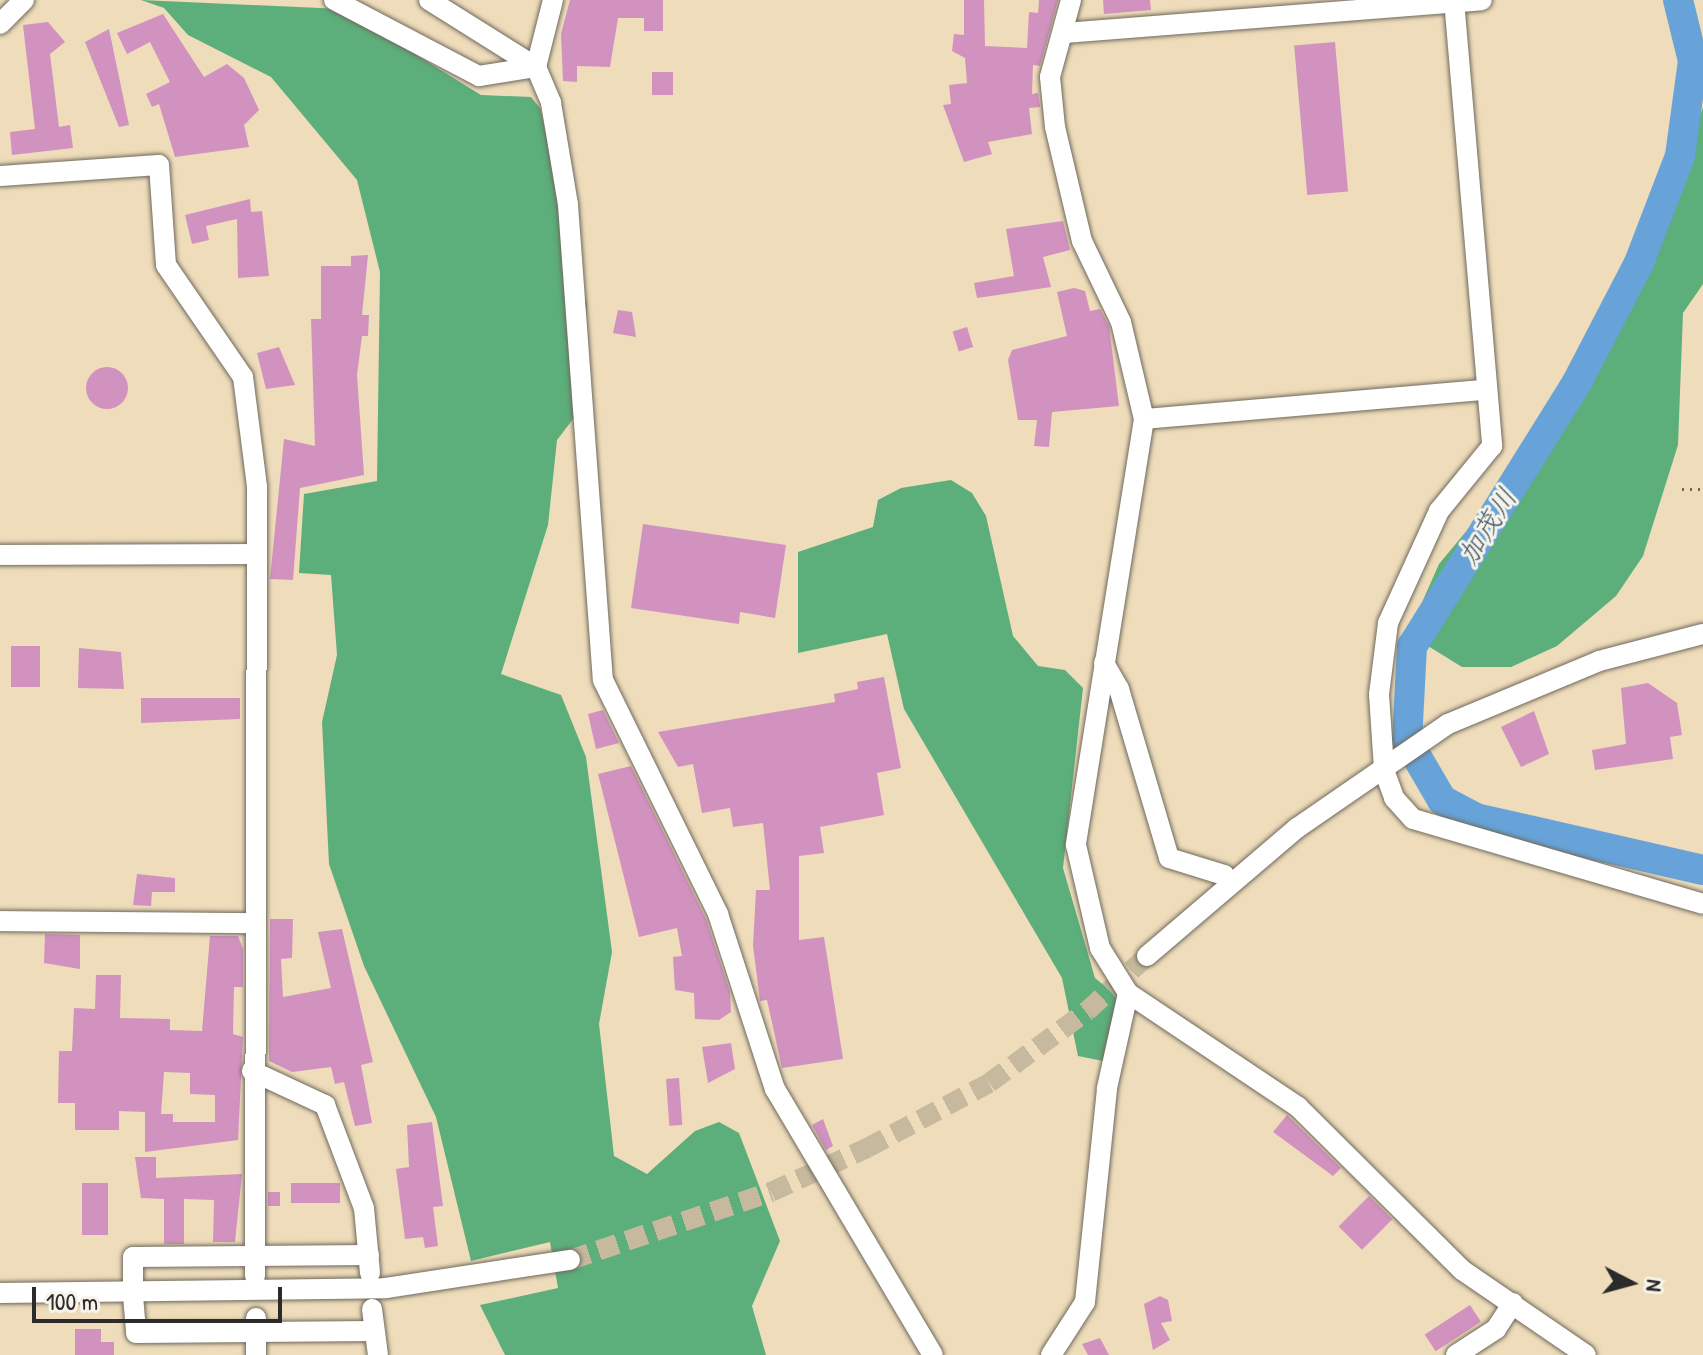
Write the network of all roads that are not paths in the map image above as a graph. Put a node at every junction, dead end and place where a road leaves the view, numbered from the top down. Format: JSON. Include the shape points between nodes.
{"nodes":[{"id":1,"x":24,"y":0,"type":"edge"},
{"id":2,"x":334,"y":0,"type":"edge"},
{"id":3,"x":429,"y":0,"type":"edge"},
{"id":4,"x":553,"y":0,"type":"edge"},
{"id":5,"x":1071,"y":0,"type":"edge"},
{"id":6,"x":1482,"y":0,"type":"edge"},
{"id":7,"x":1454,"y":3,"type":"edge"},
{"id":8,"x":0,"y":24,"type":"edge"},
{"id":9,"x":1065,"y":33,"type":"junction"},
{"id":10,"x":536,"y":67,"type":"junction"},
{"id":11,"x":0,"y":176,"type":"edge"},
{"id":12,"x":1484,"y":390,"type":"junction"},
{"id":13,"x":1144,"y":419,"type":"junction"},
{"id":14,"x":253,"y":554,"type":"junction"},
{"id":15,"x":0,"y":555,"type":"edge"},
{"id":16,"x":1703,"y":634,"type":"edge"},
{"id":17,"x":1104,"y":663,"type":"junction"},
{"id":18,"x":1384,"y":762,"type":"junction"},
{"id":19,"x":1231,"y":884,"type":"junction"},
{"id":20,"x":1703,"y":904,"type":"edge"},
{"id":21,"x":0,"y":921,"type":"edge"},
{"id":22,"x":254,"y":923,"type":"junction"},
{"id":23,"x":1147,"y":956,"type":"tunnel mouth"},
{"id":24,"x":1128,"y":993,"type":"junction"},
{"id":25,"x":252,"y":1071,"type":"junction"},
{"id":26,"x":250,"y":1251,"type":"junction"},
{"id":27,"x":570,"y":1260,"type":"tunnel mouth"},
{"id":28,"x":255,"y":1276,"type":"dead end"},
{"id":29,"x":0,"y":1293,"type":"edge"},
{"id":30,"x":133,"y":1296,"type":"junction"},
{"id":31,"x":1513,"y":1303,"type":"junction"},
{"id":32,"x":372,"y":1309,"type":"dead end"},
{"id":33,"x":374,"y":1331,"type":"junction"},
{"id":34,"x":256,"y":1336,"type":"edge"},
{"id":35,"x":378,"y":1355,"type":"edge"},
{"id":36,"x":933,"y":1355,"type":"edge"},
{"id":37,"x":1051,"y":1355,"type":"edge"},
{"id":38,"x":1456,"y":1355,"type":"edge"},
{"id":39,"x":1586,"y":1355,"type":"edge"}],
"edges":[{"from":1,"to":8,"type":"street"},
{"from":2,"to":10,"type":"street","via":[[479,76]]},
{"from":3,"to":10,"type":"street"},
{"from":4,"to":10,"type":"street"},
{"from":5,"to":9,"type":"street"},
{"from":6,"to":7,"type":"street"},
{"from":7,"to":9,"type":"street"},
{"from":7,"to":12,"type":"street"},
{"from":9,"to":13,"type":"street","via":[[1050,77],[1055,127],[1082,241],[1121,322]]},
{"from":10,"to":36,"type":"street","via":[[556,125],[568,205],[603,680],[718,914],[775,1089]]},
{"from":11,"to":14,"type":"street","via":[[159,165],[166,265],[243,377],[257,487]]},
{"from":12,"to":13,"type":"street"},
{"from":12,"to":18,"type":"street","via":[[1492,446],[1439,511],[1388,623],[1379,694]]},
{"from":13,"to":17,"type":"street"},
{"from":14,"to":15,"type":"street"},
{"from":14,"to":22,"type":"street"},
{"from":16,"to":18,"type":"street","via":[[1599,661],[1448,724]]},
{"from":17,"to":19,"type":"street","via":[[1119,689],[1169,858],[1224,875]]},
{"from":17,"to":24,"type":"street","via":[[1076,845],[1100,948]]},
{"from":18,"to":19,"type":"street"},
{"from":18,"to":20,"type":"street","via":[[1394,798],[1413,819]]},
{"from":19,"to":23,"type":"street"},
{"from":21,"to":22,"type":"street"},
{"from":22,"to":25,"type":"street"},
{"from":24,"to":31,"type":"street","via":[[1298,1107],[1462,1270]]},
{"from":24,"to":37,"type":"street","via":[[1107,1088],[1085,1302]]},
{"from":25,"to":26,"type":"street"},
{"from":25,"to":26,"type":"street","via":[[325,1105],[364,1208],[370,1264]]},
{"from":26,"to":28,"type":"street"},
{"from":26,"to":30,"type":"street","via":[[133,1257]]},
{"from":27,"to":30,"type":"street","via":[[386,1288]]},
{"from":29,"to":30,"type":"street"},
{"from":30,"to":34,"type":"street","via":[[136,1333]]},
{"from":31,"to":38,"type":"street","via":[[1496,1329]]},
{"from":31,"to":39,"type":"street"},
{"from":32,"to":33,"type":"street"},
{"from":33,"to":34,"type":"street"},
{"from":33,"to":35,"type":"street"}]}
